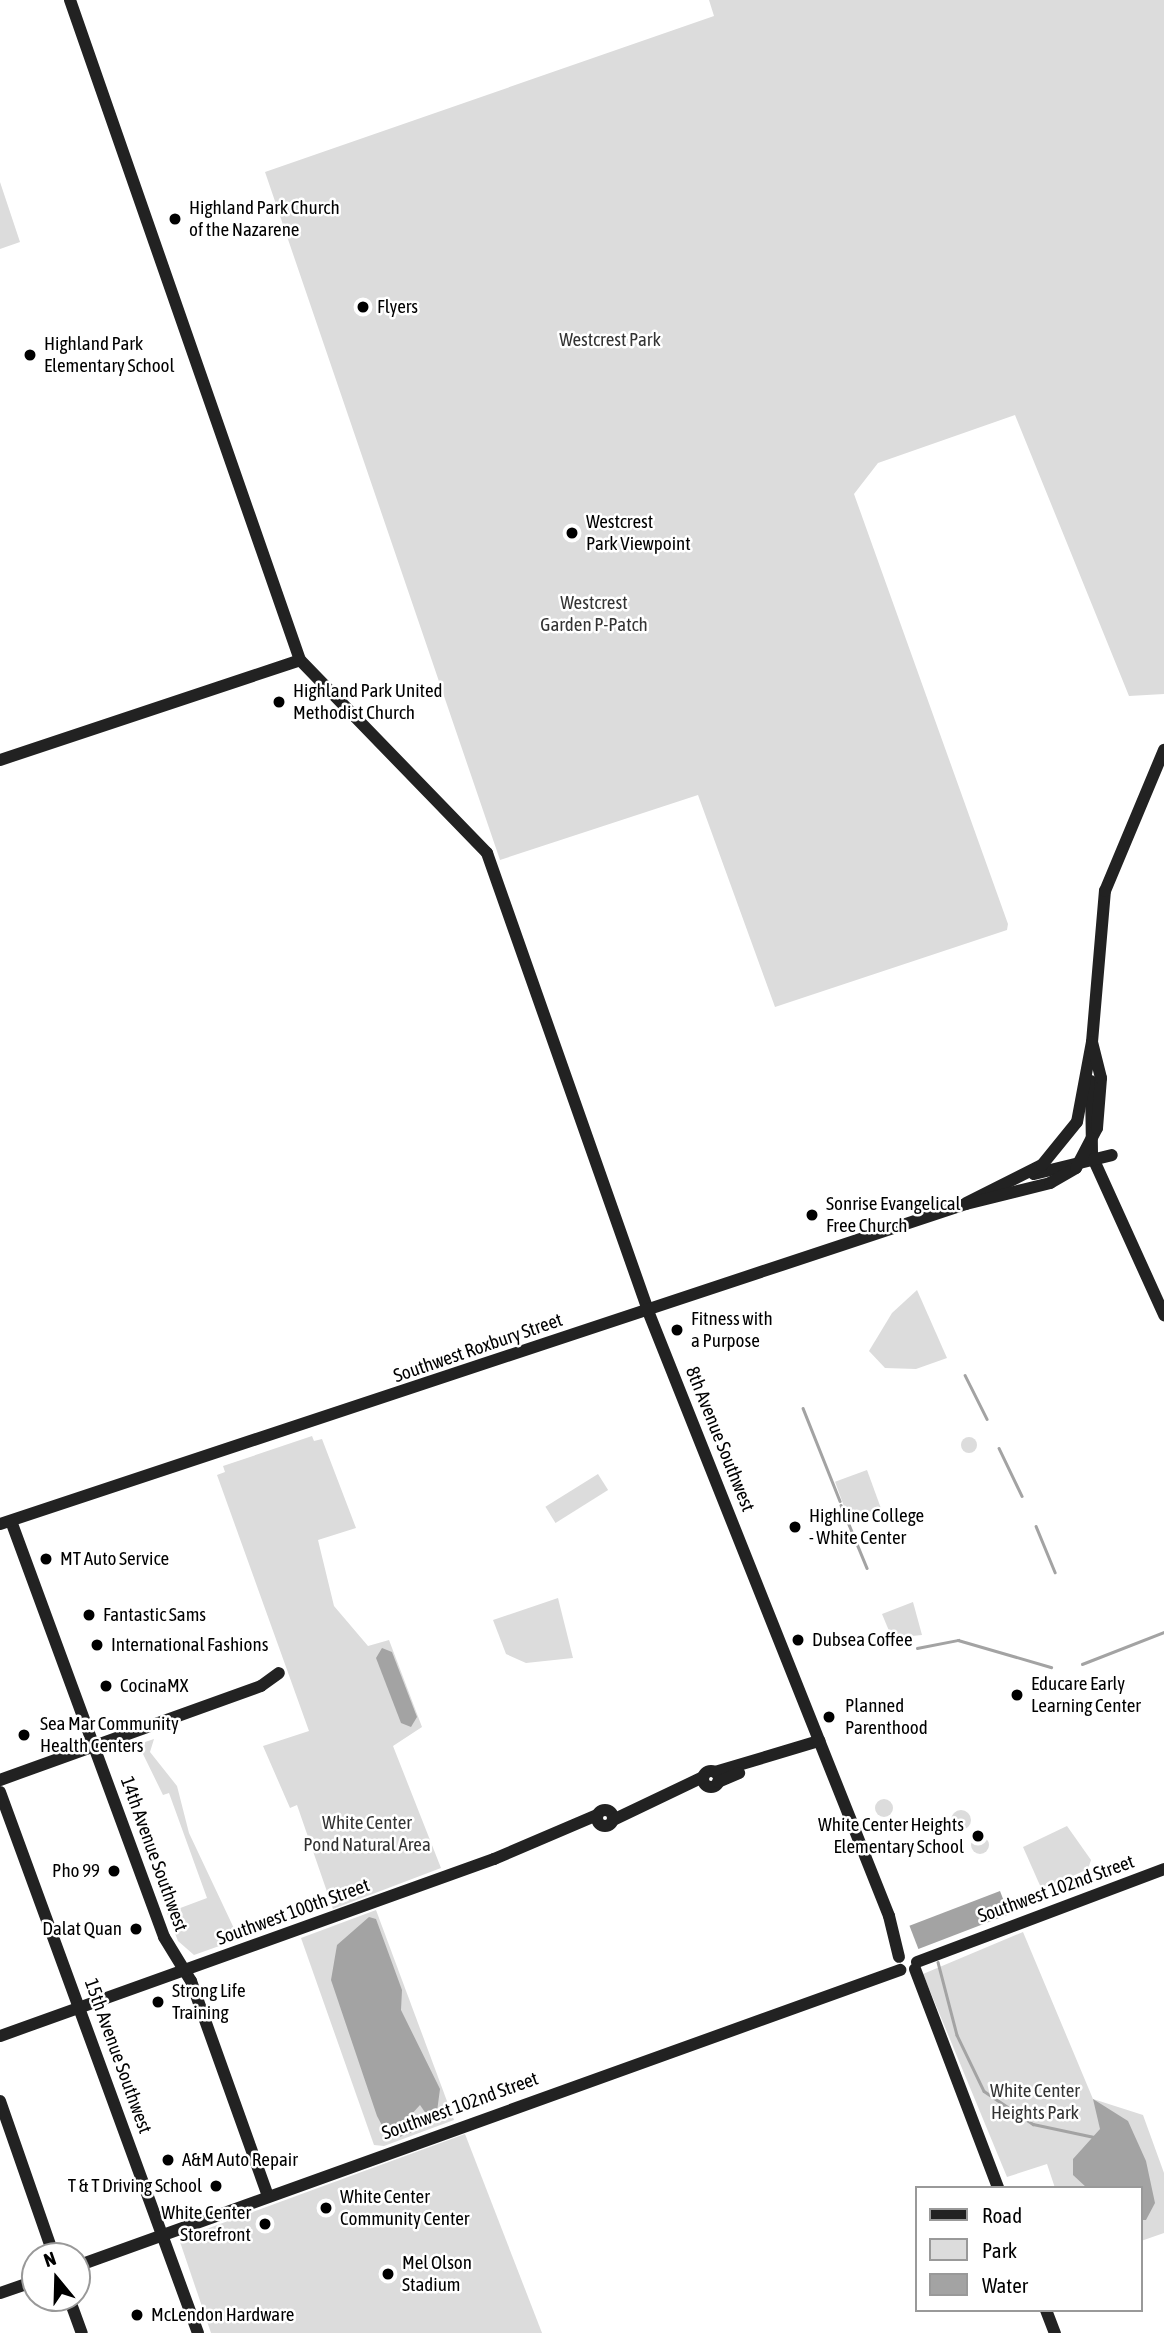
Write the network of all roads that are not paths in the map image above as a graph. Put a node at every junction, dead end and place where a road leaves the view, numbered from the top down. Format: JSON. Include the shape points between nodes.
{"nodes":[{"id":1,"x":70,"y":0,"type":"edge"},
{"id":2,"x":300,"y":660,"type":"junction"},
{"id":3,"x":1164,"y":750,"type":"edge"},
{"id":4,"x":0,"y":760,"type":"edge"},
{"id":5,"x":1092,"y":1042,"type":"junction"},
{"id":6,"x":1093,"y":1158,"type":"junction"},
{"id":7,"x":1027,"y":1175,"type":"junction"},
{"id":8,"x":966,"y":1204,"type":"junction"},
{"id":9,"x":648,"y":1311,"type":"junction"},
{"id":10,"x":1164,"y":1315,"type":"edge"},
{"id":11,"x":6,"y":1523,"type":"edge"},
{"id":12,"x":279,"y":1673,"type":"dead end"},
{"id":13,"x":819,"y":1741,"type":"junction"},
{"id":14,"x":94,"y":1748,"type":"junction"},
{"id":15,"x":0,"y":1780,"type":"edge"},
{"id":16,"x":0,"y":1792,"type":"edge"},
{"id":17,"x":1164,"y":1869,"type":"edge"},
{"id":18,"x":907,"y":1962,"type":"junction"},
{"id":19,"x":183,"y":1973,"type":"junction"},
{"id":20,"x":81,"y":2008,"type":"junction"},
{"id":21,"x":0,"y":2036,"type":"edge"},
{"id":22,"x":0,"y":2101,"type":"edge"},
{"id":23,"x":997,"y":2186,"type":"edge"},
{"id":24,"x":268,"y":2196,"type":"junction"},
{"id":25,"x":163,"y":2234,"type":"junction"},
{"id":26,"x":49,"y":2242,"type":"edge"},
{"id":27,"x":91,"y":2261,"type":"edge"},
{"id":28,"x":21,"y":2286,"type":"edge"},
{"id":29,"x":0,"y":2293,"type":"edge"},
{"id":30,"x":74,"y":2312,"type":"edge"},
{"id":31,"x":1047,"y":2312,"type":"edge"},
{"id":32,"x":82,"y":2333,"type":"edge"},
{"id":33,"x":198,"y":2333,"type":"edge"},
{"id":34,"x":1055,"y":2333,"type":"edge"}],
"edges":[{"from":1,"to":2,"type":"street"},
{"from":2,"to":4,"type":"street"},
{"from":2,"to":9,"type":"street","name":"8th Avenue Southwest","via":[[487,853]]},
{"from":3,"to":5,"type":"street","via":[[1105,891]]},
{"from":5,"to":6,"type":"street"},
{"from":5,"to":6,"type":"street","via":[[1101,1078]]},
{"from":5,"to":7,"type":"street","name":"Southwest Roxbury Street","via":[[1077,1122],[1061,1147]]},
{"from":6,"to":7,"type":"street"},
{"from":6,"to":8,"type":"street","name":"Southwest Roxbury Street","via":[[1025,1191]]},
{"from":6,"to":10,"type":"street"},
{"from":7,"to":8,"type":"street","name":"Southwest Roxbury Street"},
{"from":8,"to":9,"type":"street","name":"Southwest Roxbury Street"},
{"from":9,"to":11,"type":"street","name":"Southwest Roxbury Street"},
{"from":9,"to":13,"type":"street","name":"8th Avenue Southwest"},
{"from":11,"to":14,"type":"street","name":"14th Avenue Southwest"},
{"from":12,"to":14,"type":"street","via":[[263,1685]]},
{"from":13,"to":18,"type":"street","name":"8th Avenue Southwest"},
{"from":13,"to":19,"type":"street","name":"Southwest 100th Street"},
{"from":14,"to":15,"type":"street"},
{"from":14,"to":19,"type":"street","name":"14th Avenue Southwest","via":[[164,1937]]},
{"from":16,"to":20,"type":"street","name":"15th Avenue Southwest"},
{"from":17,"to":18,"type":"street","name":"Southwest 102nd Street"},
{"from":18,"to":23,"type":"street","name":"8th Avenue Southwest"},
{"from":18,"to":24,"type":"street","name":"Southwest 102nd Street"},
{"from":19,"to":20,"type":"street","name":"Southwest 100th Street"},
{"from":19,"to":24,"type":"street","name":"14th Avenue Southwest"},
{"from":20,"to":21,"type":"street","name":"Southwest 100th Street"},
{"from":20,"to":25,"type":"street","name":"15th Avenue Southwest"},
{"from":22,"to":26,"type":"street"},
{"from":24,"to":25,"type":"street","name":"Southwest 102nd Street"},
{"from":25,"to":27,"type":"street","name":"Southwest 102nd Street"},
{"from":25,"to":33,"type":"street","name":"15th Avenue Southwest"},
{"from":28,"to":29,"type":"street"},
{"from":30,"to":32,"type":"street"},
{"from":31,"to":34,"type":"street"}]}
